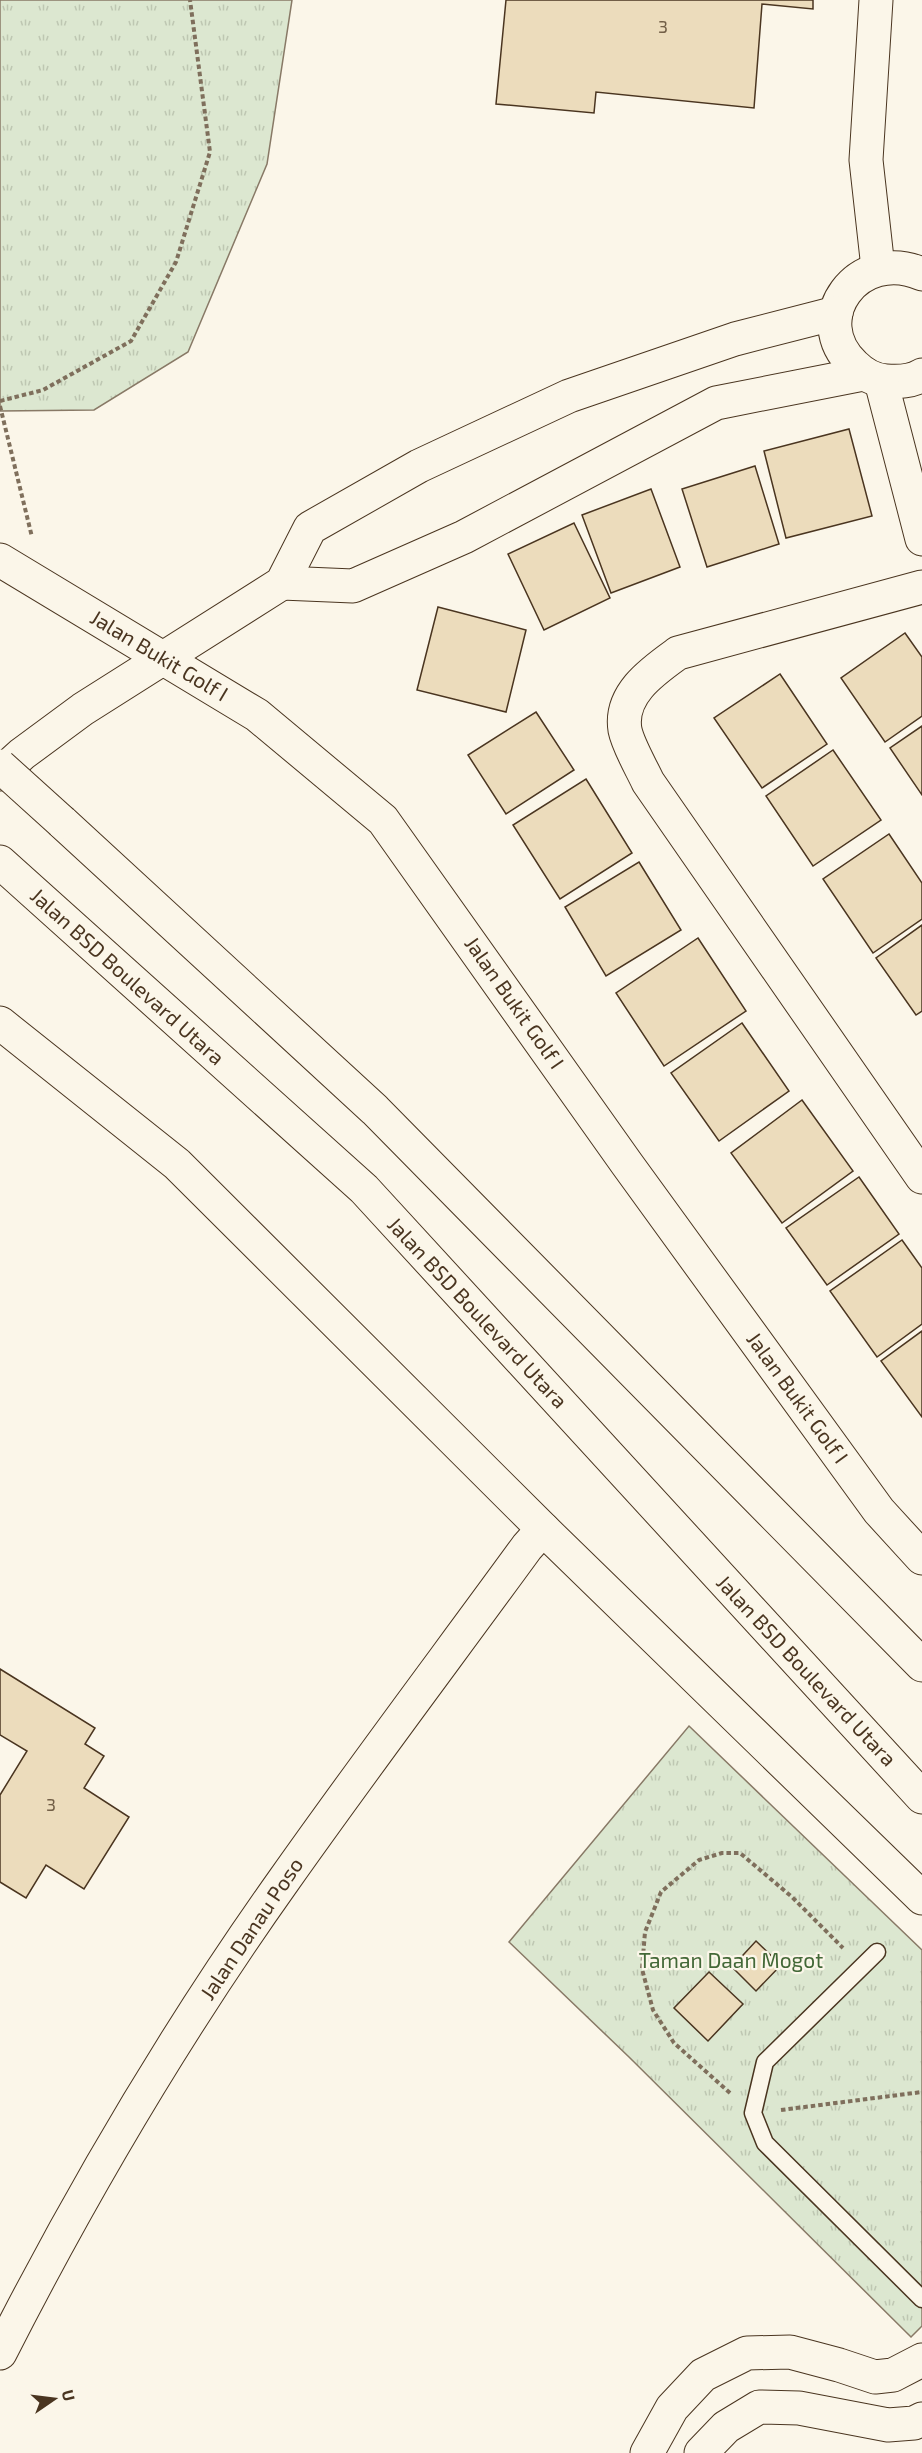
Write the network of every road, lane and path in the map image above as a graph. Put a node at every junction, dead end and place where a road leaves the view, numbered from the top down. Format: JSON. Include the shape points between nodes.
{"nodes":[{"id":1,"x":190,"y":0,"type":"edge"},
{"id":2,"x":876,"y":0,"type":"edge"},
{"id":3,"x":878,"y":268,"type":"junction"},
{"id":4,"x":922,"y":274,"type":"edge"},
{"id":5,"x":836,"y":313,"type":"junction"},
{"id":6,"x":922,"y":375,"type":"edge"},
{"id":7,"x":872,"y":377,"type":"junction"},
{"id":8,"x":0,"y":401,"type":"edge"},
{"id":9,"x":0,"y":406,"type":"edge"},
{"id":10,"x":32,"y":538,"type":"dead end"},
{"id":11,"x":922,"y":539,"type":"edge"},
{"id":12,"x":0,"y":560,"type":"edge"},
{"id":13,"x":282,"y":583,"type":"junction"},
{"id":14,"x":922,"y":587,"type":"edge"},
{"id":15,"x":162,"y":659,"type":"junction"},
{"id":16,"x":0,"y":766,"type":"edge"},
{"id":17,"x":0,"y":774,"type":"edge"},
{"id":18,"x":5,"y":866,"type":"edge"},
{"id":19,"x":0,"y":1023,"type":"edge"},
{"id":20,"x":922,"y":1177,"type":"edge"},
{"id":21,"x":543,"y":1529,"type":"junction"},
{"id":22,"x":922,"y":1558,"type":"edge"},
{"id":23,"x":922,"y":1665,"type":"edge"},
{"id":24,"x":922,"y":1797,"type":"edge"},
{"id":25,"x":922,"y":1898,"type":"edge"},
{"id":26,"x":877,"y":1952,"type":"dead end"},
{"id":27,"x":863,"y":1968,"type":"junction"},
{"id":28,"x":922,"y":2092,"type":"edge"},
{"id":29,"x":753,"y":2113,"type":"junction"},
{"id":30,"x":922,"y":2299,"type":"edge"},
{"id":31,"x":0,"y":2353,"type":"edge"},
{"id":32,"x":922,"y":2360,"type":"edge"},
{"id":33,"x":922,"y":2419,"type":"edge"},
{"id":34,"x":647,"y":2453,"type":"edge"},
{"id":35,"x":701,"y":2453,"type":"edge"}],
"edges":[{"from":1,"to":8,"type":"path","via":[[210,152],[177,262],[130,341],[43,390]]},
{"from":2,"to":3,"type":"street","via":[[866,160]]},
{"from":3,"to":4,"type":"street","via":[[910,268]]},
{"from":3,"to":5,"type":"street","via":[[850,285]]},
{"from":5,"to":7,"type":"street","via":[[837,337],[846,358]]},
{"from":5,"to":13,"type":"street","via":[[735,339],[569,396],[419,466],[310,528]]},
{"from":6,"to":7,"type":"street","via":[[900,382]]},
{"from":7,"to":11,"type":"street"},
{"from":7,"to":13,"type":"street","via":[[716,403],[464,537],[353,586]]},
{"from":9,"to":10,"type":"path"},
{"from":12,"to":15,"type":"street","name":"Jalan Bukit Golf I"},
{"from":13,"to":15,"type":"street"},
{"from":14,"to":20,"type":"street","via":[[678,653],[647,675],[625,706],[625,730],[648,782]]},
{"from":15,"to":17,"type":"street","via":[[75,714]]},
{"from":15,"to":22,"type":"street","name":"Jalan Bukit Golf I","via":[[257,715],[383,820],[879,1511]]},
{"from":16,"to":23,"type":"street","bridge":true,"via":[[375,1110]]},
{"from":18,"to":24,"type":"street","name":"Jalan BSD Boulevard Utara","via":[[364,1189]]},
{"from":19,"to":21,"type":"street","via":[[177,1164]]},
{"from":21,"to":25,"type":"street"},
{"from":21,"to":31,"type":"street","name":"Jalan Danau Poso","via":[[283,1881],[157,2072]]},
{"from":26,"to":27,"type":"lane"},
{"from":27,"to":29,"type":"lane","via":[[765,2062]]},
{"from":27,"to":29,"type":"path","via":[[792,1897],[740,1853],[699,1860],[661,1892],[645,1932],[642,1969],[653,2010],[674,2043]]},
{"from":28,"to":29,"type":"path"},
{"from":29,"to":30,"type":"lane","via":[[765,2143]]},
{"from":32,"to":34,"type":"street","via":[[893,2375],[875,2377],[790,2352],[747,2353],[704,2376],[672,2408]]},
{"from":33,"to":35,"type":"street","via":[[888,2425],[799,2408],[759,2408],[726,2427]]}]}
